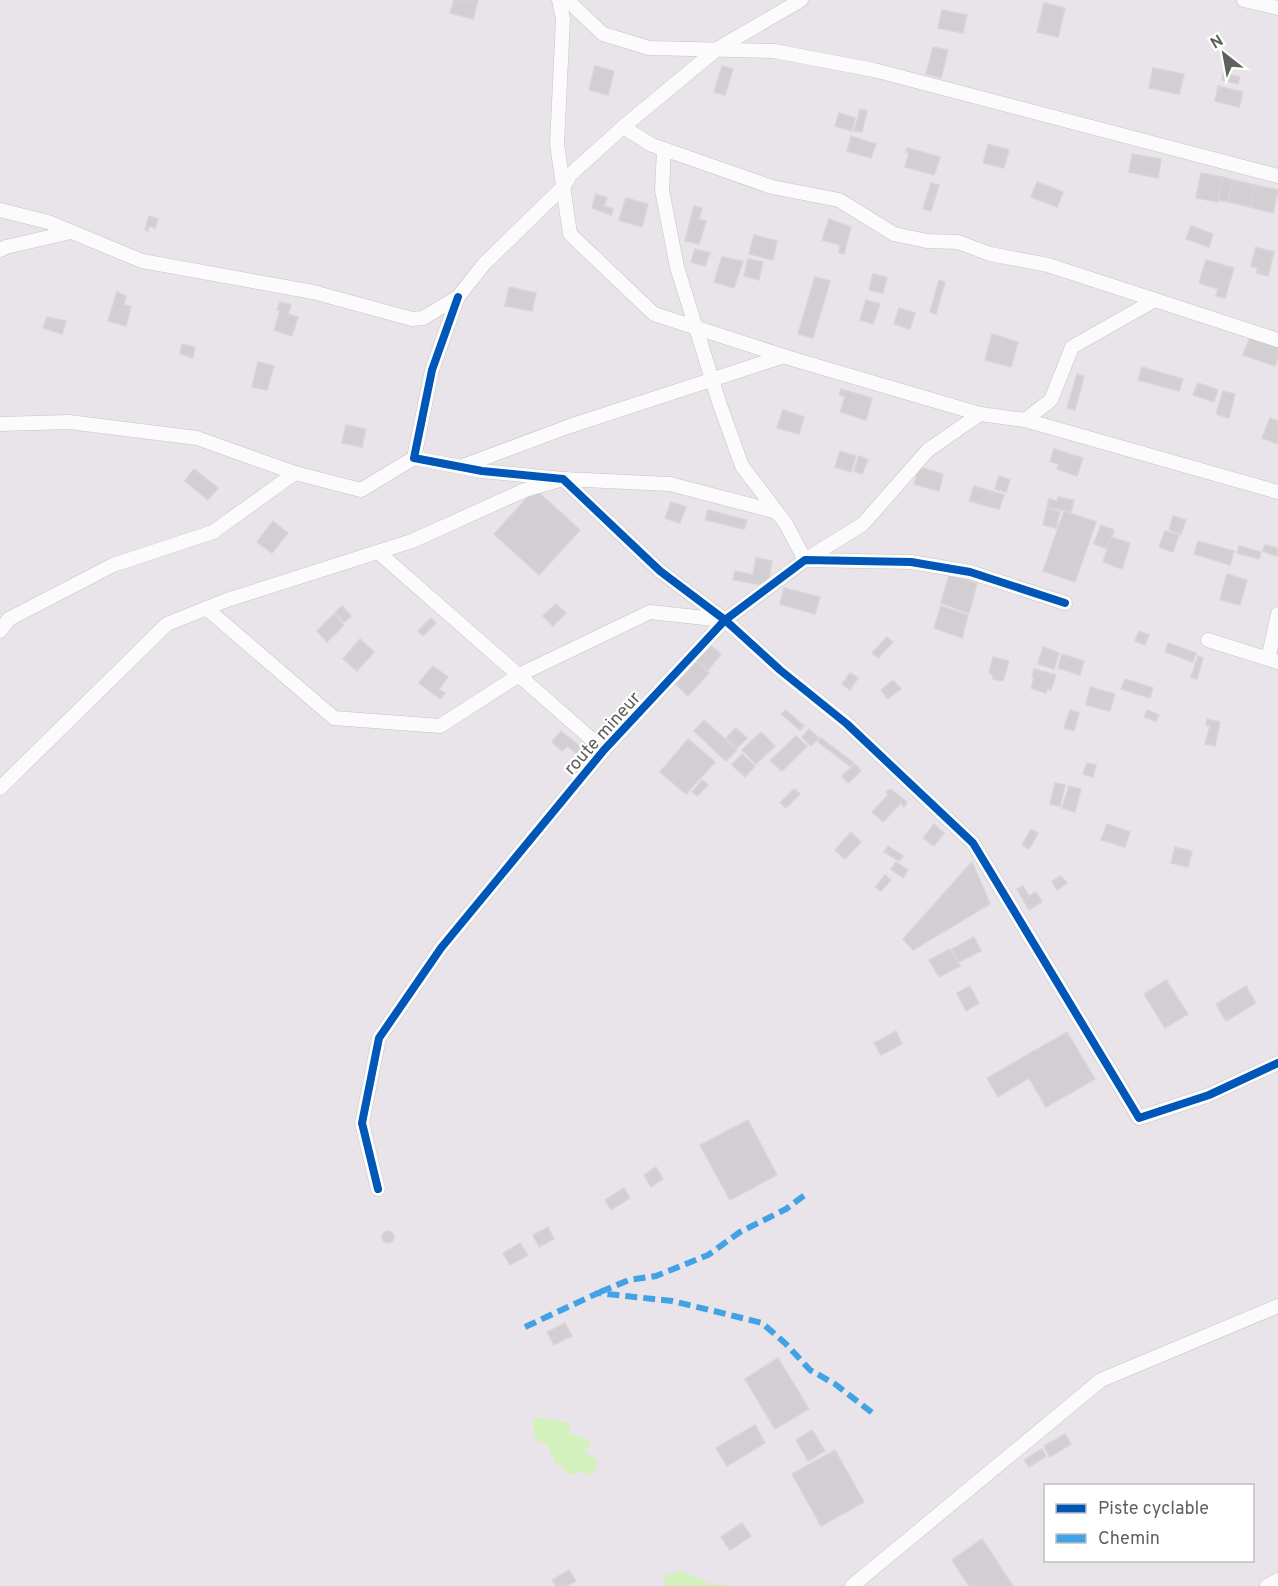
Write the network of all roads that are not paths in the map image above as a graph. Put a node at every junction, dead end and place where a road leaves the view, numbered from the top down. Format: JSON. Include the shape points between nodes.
{"nodes":[{"id":1,"x":559,"y":0,"type":"edge"},
{"id":2,"x":567,"y":0,"type":"edge"},
{"id":3,"x":801,"y":0,"type":"edge"},
{"id":4,"x":1244,"y":0,"type":"edge"},
{"id":5,"x":1278,"y":8,"type":"edge"},
{"id":6,"x":717,"y":49,"type":"junction"},
{"id":7,"x":623,"y":127,"type":"junction"},
{"id":8,"x":664,"y":149,"type":"junction"},
{"id":9,"x":1278,"y":176,"type":"edge"},
{"id":10,"x":564,"y":186,"type":"junction"},
{"id":11,"x":2,"y":211,"type":"edge"},
{"id":12,"x":71,"y":232,"type":"junction"},
{"id":13,"x":0,"y":250,"type":"edge"},
{"id":14,"x":458,"y":297,"type":"junction"},
{"id":15,"x":1155,"y":300,"type":"junction"},
{"id":16,"x":695,"y":327,"type":"junction"},
{"id":17,"x":1278,"y":340,"type":"edge"},
{"id":18,"x":784,"y":356,"type":"junction"},
{"id":19,"x":713,"y":379,"type":"junction"},
{"id":20,"x":980,"y":414,"type":"junction"},
{"id":21,"x":1025,"y":420,"type":"junction"},
{"id":22,"x":0,"y":424,"type":"edge"},
{"id":23,"x":414,"y":458,"type":"junction"},
{"id":24,"x":459,"y":467,"type":"junction"},
{"id":25,"x":295,"y":473,"type":"junction"},
{"id":26,"x":563,"y":479,"type":"junction"},
{"id":27,"x":1278,"y":492,"type":"edge"},
{"id":28,"x":777,"y":512,"type":"junction"},
{"id":29,"x":378,"y":552,"type":"junction"},
{"id":30,"x":805,"y":560,"type":"junction"},
{"id":31,"x":1065,"y":603,"type":"dead end"},
{"id":32,"x":206,"y":608,"type":"junction"},
{"id":33,"x":1278,"y":614,"type":"edge"},
{"id":34,"x":725,"y":620,"type":"junction"},
{"id":35,"x":0,"y":631,"type":"edge"},
{"id":36,"x":1208,"y":640,"type":"dead end"},
{"id":37,"x":1273,"y":661,"type":"edge"},
{"id":38,"x":519,"y":675,"type":"junction"},
{"id":39,"x":604,"y":750,"type":"junction"},
{"id":40,"x":0,"y":788,"type":"edge"},
{"id":41,"x":1278,"y":1063,"type":"edge"},
{"id":42,"x":378,"y":1189,"type":"dead end"},
{"id":43,"x":1278,"y":1306,"type":"edge"},
{"id":44,"x":1278,"y":1580,"type":"edge"},
{"id":45,"x":852,"y":1586,"type":"edge"},
{"id":46,"x":1267,"y":1586,"type":"edge"}],
"edges":[{"from":1,"to":10,"type":"street","via":[[563,19],[557,144]]},
{"from":2,"to":6,"type":"street","via":[[603,34],[649,48]]},
{"from":3,"to":6,"type":"street"},
{"from":4,"to":5,"type":"street"},
{"from":6,"to":7,"type":"street"},
{"from":6,"to":9,"type":"street","via":[[774,51],[874,70]]},
{"from":7,"to":8,"type":"street"},
{"from":7,"to":10,"type":"street","via":[[571,174]]},
{"from":8,"to":15,"type":"street","via":[[772,187],[839,200],[894,234],[958,242],[990,254],[1048,265]]},
{"from":8,"to":16,"type":"street","via":[[662,190],[677,267]]},
{"from":10,"to":14,"type":"street","via":[[484,264]]},
{"from":10,"to":16,"type":"street","via":[[570,234],[654,314]]},
{"from":11,"to":12,"type":"street"},
{"from":12,"to":13,"type":"street"},
{"from":12,"to":14,"type":"street","via":[[142,261],[313,292],[412,320],[423,318]]},
{"from":14,"to":23,"type":"street","via":[[432,370]]},
{"from":15,"to":17,"type":"street"},
{"from":15,"to":21,"type":"street","via":[[1072,347],[1051,400]]},
{"from":16,"to":18,"type":"street"},
{"from":16,"to":19,"type":"street"},
{"from":18,"to":19,"type":"street"},
{"from":18,"to":20,"type":"street"},
{"from":19,"to":24,"type":"street"},
{"from":19,"to":28,"type":"street","via":[[742,466]]},
{"from":20,"to":21,"type":"street"},
{"from":20,"to":30,"type":"street","name":"route mineur","via":[[928,450],[862,524]]},
{"from":21,"to":27,"type":"street"},
{"from":22,"to":25,"type":"street","via":[[69,422],[197,438]]},
{"from":23,"to":24,"type":"street"},
{"from":23,"to":25,"type":"street","via":[[361,490]]},
{"from":24,"to":26,"type":"street"},
{"from":25,"to":35,"type":"street","via":[[213,532],[113,565],[9,619]]},
{"from":26,"to":28,"type":"street","via":[[670,484]]},
{"from":26,"to":29,"type":"street","via":[[525,490],[412,541]]},
{"from":26,"to":34,"type":"street","via":[[660,571]]},
{"from":28,"to":30,"type":"street"},
{"from":29,"to":32,"type":"street"},
{"from":29,"to":38,"type":"street"},
{"from":30,"to":31,"type":"street","via":[[911,562],[970,572]]},
{"from":30,"to":34,"type":"street","name":"route mineur"},
{"from":32,"to":38,"type":"street","via":[[334,718],[440,726]]},
{"from":32,"to":40,"type":"street","via":[[168,624]]},
{"from":33,"to":37,"type":"street"},
{"from":34,"to":38,"type":"street","via":[[650,612]]},
{"from":34,"to":39,"type":"street","name":"route mineur"},
{"from":34,"to":41,"type":"street","via":[[847,724],[973,843],[1139,1118],[1209,1095]]},
{"from":36,"to":37,"type":"street"},
{"from":38,"to":39,"type":"street"},
{"from":39,"to":42,"type":"street","name":"route mineur","via":[[441,948],[379,1038],[362,1123]]},
{"from":43,"to":45,"type":"street","via":[[1101,1380]]},
{"from":44,"to":46,"type":"street"}]}
